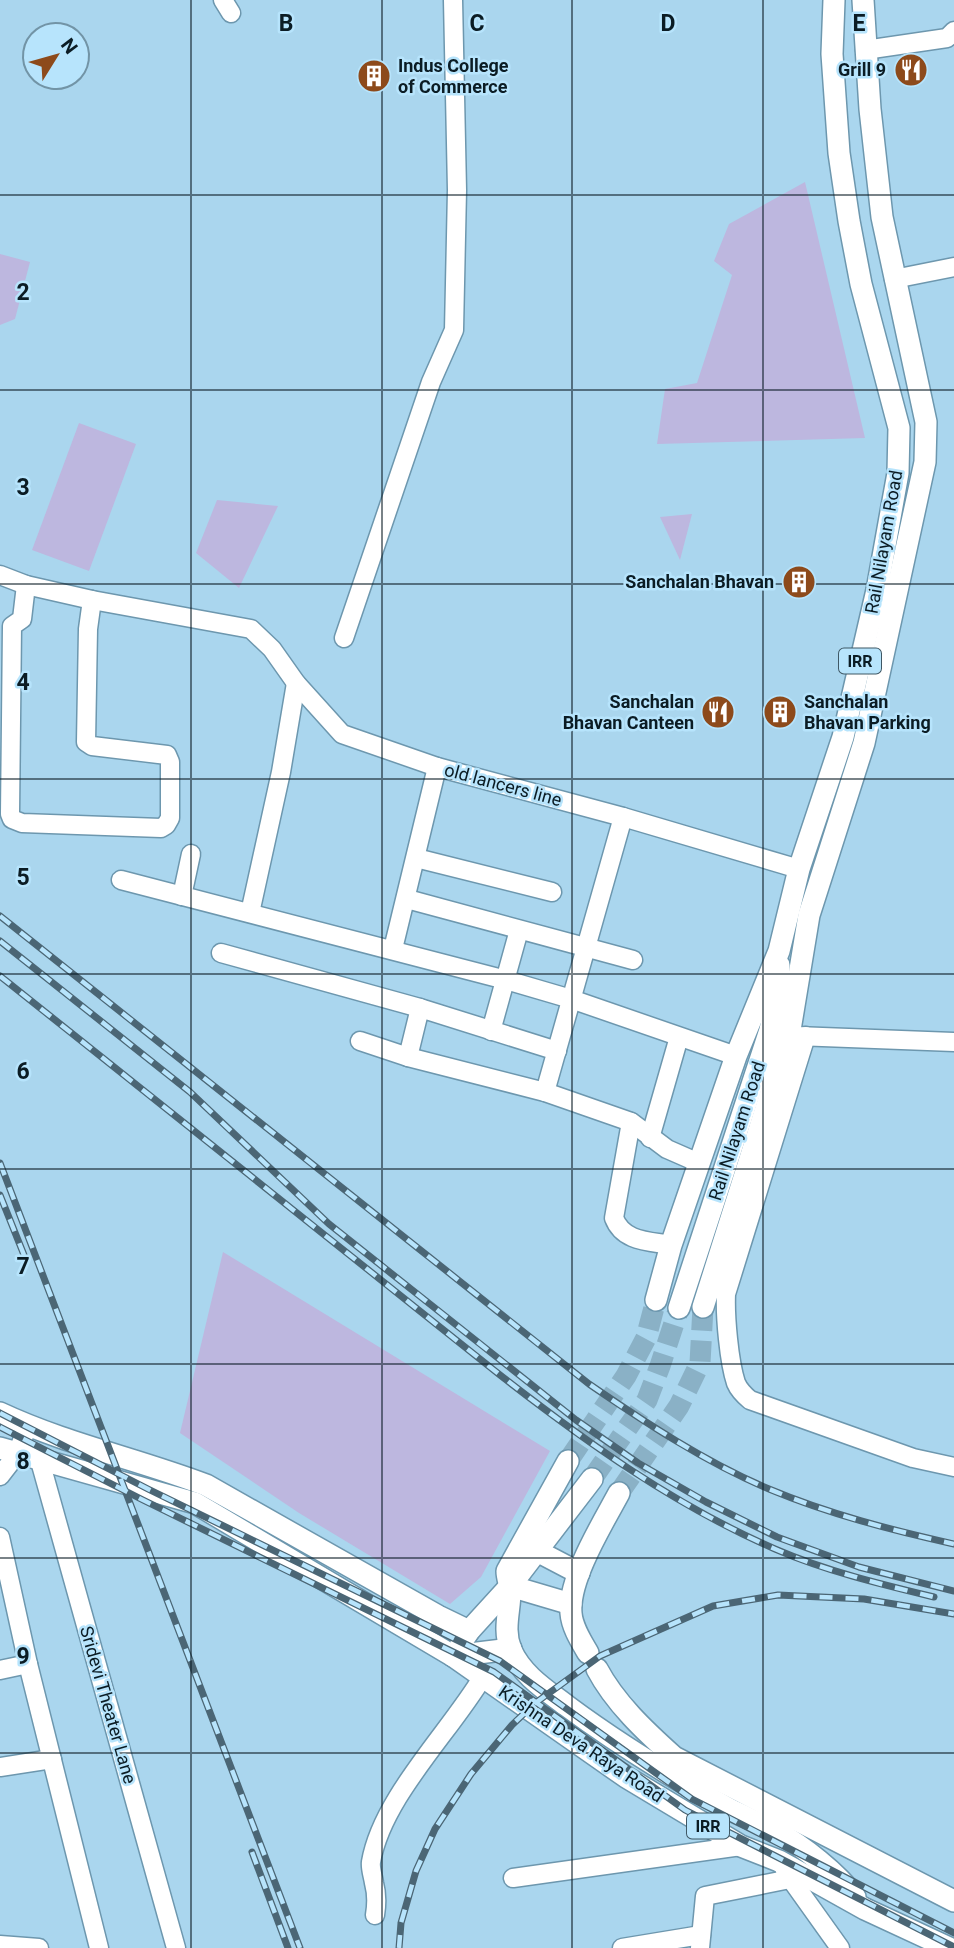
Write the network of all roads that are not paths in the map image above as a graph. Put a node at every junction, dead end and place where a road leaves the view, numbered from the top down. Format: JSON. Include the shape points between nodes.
{"nodes":[{"id":1,"x":453,"y":0,"type":"edge"},
{"id":2,"x":834,"y":0,"type":"edge"},
{"id":3,"x":863,"y":0,"type":"edge"},
{"id":4,"x":954,"y":31,"type":"edge"},
{"id":5,"x":865,"y":50,"type":"junction"},
{"id":6,"x":881,"y":200,"type":"junction"},
{"id":7,"x":846,"y":203,"type":"junction"},
{"id":8,"x":954,"y":267,"type":"edge"},
{"id":9,"x":894,"y":279,"type":"junction"},
{"id":10,"x":0,"y":575,"type":"edge"},
{"id":11,"x":26,"y":585,"type":"junction"},
{"id":12,"x":92,"y":600,"type":"junction"},
{"id":13,"x":344,"y":638,"type":"dead end"},
{"id":14,"x":296,"y":683,"type":"junction"},
{"id":15,"x":437,"y":767,"type":"junction"},
{"id":16,"x":623,"y":817,"type":"junction"},
{"id":17,"x":191,"y":854,"type":"dead end"},
{"id":18,"x":416,"y":858,"type":"junction"},
{"id":19,"x":799,"y":869,"type":"junction"},
{"id":20,"x":121,"y":880,"type":"dead end"},
{"id":21,"x":552,"y":892,"type":"dead end"},
{"id":22,"x":182,"y":896,"type":"junction"},
{"id":23,"x":407,"y":899,"type":"junction"},
{"id":24,"x":250,"y":913,"type":"junction"},
{"id":25,"x":519,"y":930,"type":"junction"},
{"id":26,"x":587,"y":948,"type":"junction"},
{"id":27,"x":393,"y":949,"type":"junction"},
{"id":28,"x":779,"y":951,"type":"junction"},
{"id":29,"x":221,"y":953,"type":"dead end"},
{"id":30,"x":633,"y":960,"type":"dead end"},
{"id":31,"x":506,"y":980,"type":"junction"},
{"id":32,"x":571,"y":999,"type":"junction"},
{"id":33,"x":420,"y":1008,"type":"junction"},
{"id":34,"x":491,"y":1031,"type":"junction"},
{"id":35,"x":798,"y":1036,"type":"junction"},
{"id":36,"x":679,"y":1037,"type":"junction"},
{"id":37,"x":360,"y":1041,"type":"dead end"},
{"id":38,"x":954,"y":1042,"type":"edge"},
{"id":39,"x":557,"y":1051,"type":"junction"},
{"id":40,"x":736,"y":1056,"type":"junction"},
{"id":41,"x":408,"y":1057,"type":"junction"},
{"id":42,"x":545,"y":1092,"type":"junction"},
{"id":43,"x":631,"y":1122,"type":"junction"},
{"id":44,"x":650,"y":1138,"type":"junction"},
{"id":45,"x":699,"y":1163,"type":"junction"},
{"id":46,"x":671,"y":1245,"type":"junction"},
{"id":47,"x":656,"y":1300,"type":"tunnel mouth"},
{"id":48,"x":703,"y":1307,"type":"tunnel mouth"},
{"id":49,"x":679,"y":1308,"type":"tunnel mouth"},
{"id":50,"x":0,"y":1413,"type":"edge"},
{"id":51,"x":28,"y":1425,"type":"junction"},
{"id":52,"x":8,"y":1451,"type":"edge"},
{"id":53,"x":40,"y":1461,"type":"junction"},
{"id":54,"x":568,"y":1461,"type":"tunnel mouth"},
{"id":55,"x":954,"y":1467,"type":"edge"},
{"id":56,"x":0,"y":1476,"type":"edge"},
{"id":57,"x":592,"y":1479,"type":"tunnel mouth"},
{"id":58,"x":619,"y":1493,"type":"tunnel mouth"},
{"id":59,"x":0,"y":1537,"type":"edge"},
{"id":60,"x":537,"y":1552,"type":"junction"},
{"id":61,"x":579,"y":1573,"type":"junction"},
{"id":62,"x":510,"y":1586,"type":"junction"},
{"id":63,"x":571,"y":1604,"type":"junction"},
{"id":64,"x":469,"y":1631,"type":"junction"},
{"id":65,"x":511,"y":1649,"type":"junction"},
{"id":66,"x":453,"y":1656,"type":"junction"},
{"id":67,"x":28,"y":1664,"type":"junction"},
{"id":68,"x":0,"y":1670,"type":"edge"},
{"id":69,"x":482,"y":1678,"type":"junction"},
{"id":70,"x":52,"y":1759,"type":"junction"},
{"id":71,"x":0,"y":1766,"type":"edge"},
{"id":72,"x":741,"y":1846,"type":"junction"},
{"id":73,"x":785,"y":1870,"type":"junction"},
{"id":74,"x":513,"y":1878,"type":"dead end"},
{"id":75,"x":954,"y":1901,"type":"edge"},
{"id":76,"x":865,"y":1909,"type":"junction"},
{"id":77,"x":374,"y":1915,"type":"dead end"},
{"id":78,"x":701,"y":1941,"type":"edge"},
{"id":79,"x":0,"y":1945,"type":"edge"},
{"id":80,"x":39,"y":1948,"type":"edge"},
{"id":81,"x":100,"y":1948,"type":"edge"},
{"id":82,"x":176,"y":1948,"type":"edge"},
{"id":83,"x":622,"y":1948,"type":"edge"},
{"id":84,"x":840,"y":1948,"type":"edge"},
{"id":85,"x":949,"y":1948,"type":"edge"}],
"edges":[{"from":1,"to":13,"type":"street","via":[[454,330],[431,382]]},
{"from":2,"to":7,"type":"main road","name":"Rail Nilayam Road","number":"IRR","via":[[832,54]]},
{"from":3,"to":5,"type":"main road","name":"Rail Nilayam Road","number":"IRR"},
{"from":4,"to":5,"type":"street","via":[[947,38]]},
{"from":5,"to":6,"type":"main road","name":"Rail Nilayam Road","number":"IRR"},
{"from":6,"to":7,"type":"main road"},
{"from":6,"to":9,"type":"main road","name":"Rail Nilayam Road","number":"IRR"},
{"from":7,"to":19,"type":"main road","name":"Rail Nilayam Road","number":"IRR","via":[[861,284],[898,428],[898,473],[877,590],[842,737]]},
{"from":8,"to":9,"type":"street"},
{"from":9,"to":35,"type":"main road","name":"Rail Nilayam Road","number":"IRR","via":[[926,422],[925,462],[864,743],[808,915]]},
{"from":10,"to":11,"type":"street"},
{"from":11,"to":12,"type":"street"},
{"from":11,"to":12,"type":"street","via":[[22,619],[12,626],[12,819],[161,828],[170,818],[167,755],[86,743]]},
{"from":12,"to":14,"type":"street","name":"old lancers line","via":[[251,629]]},
{"from":14,"to":15,"type":"street","name":"old lancers line","via":[[342,734]]},
{"from":14,"to":24,"type":"street"},
{"from":15,"to":16,"type":"street","name":"old lancers line"},
{"from":15,"to":18,"type":"street"},
{"from":16,"to":19,"type":"street","name":"old lancers line"},
{"from":16,"to":26,"type":"street"},
{"from":17,"to":22,"type":"street"},
{"from":18,"to":21,"type":"street"},
{"from":18,"to":23,"type":"street"},
{"from":19,"to":28,"type":"main road","name":"Rail Nilayam Road","number":"IRR"},
{"from":20,"to":22,"type":"street"},
{"from":22,"to":24,"type":"street"},
{"from":23,"to":25,"type":"street"},
{"from":23,"to":27,"type":"street"},
{"from":24,"to":27,"type":"street"},
{"from":25,"to":26,"type":"street"},
{"from":25,"to":31,"type":"street"},
{"from":26,"to":30,"type":"street"},
{"from":26,"to":32,"type":"street"},
{"from":27,"to":31,"type":"street"},
{"from":28,"to":40,"type":"main road","name":"Rail Nilayam Road","number":"IRR"},
{"from":28,"to":49,"type":"main road","name":"Rail Nilayam Road","number":"IRR","via":[[779,987],[770,1030]]},
{"from":29,"to":33,"type":"street"},
{"from":31,"to":32,"type":"street"},
{"from":31,"to":34,"type":"street"},
{"from":32,"to":36,"type":"street"},
{"from":32,"to":39,"type":"street"},
{"from":33,"to":34,"type":"street"},
{"from":33,"to":41,"type":"street"},
{"from":34,"to":39,"type":"street"},
{"from":35,"to":38,"type":"street"},
{"from":35,"to":48,"type":"main road","name":"Rail Nilayam Road"},
{"from":35,"to":55,"type":"street","via":[[726,1294],[736,1381],[750,1400],[913,1458]]},
{"from":36,"to":40,"type":"street"},
{"from":36,"to":44,"type":"street"},
{"from":37,"to":41,"type":"street"},
{"from":39,"to":42,"type":"street"},
{"from":40,"to":45,"type":"main road","name":"Rail Nilayam Road","number":"IRR"},
{"from":41,"to":42,"type":"street"},
{"from":42,"to":43,"type":"street"},
{"from":43,"to":44,"type":"street"},
{"from":43,"to":46,"type":"street","via":[[614,1219],[628,1237]]},
{"from":44,"to":45,"type":"street"},
{"from":45,"to":46,"type":"main road","name":"Rail Nilayam Road","number":"IRR"},
{"from":46,"to":47,"type":"main road","name":"Rail Nilayam Road","number":"IRR"},
{"from":50,"to":51,"type":"main road"},
{"from":51,"to":52,"type":"street"},
{"from":51,"to":64,"type":"main road","via":[[206,1485]]},
{"from":52,"to":53,"type":"main road","name":"Krishna Deva Raya Road"},
{"from":52,"to":56,"type":"street"},
{"from":53,"to":66,"type":"main road","name":"Krishna Deva Raya Road","via":[[195,1503]]},
{"from":53,"to":82,"type":"street","name":"Sridevi Theater Lane"},
{"from":54,"to":62,"type":"main road","number":"IRR","via":[[507,1571]]},
{"from":57,"to":60,"type":"main road"},
{"from":58,"to":61,"type":"main road"},
{"from":59,"to":67,"type":"street"},
{"from":60,"to":61,"type":"main road"},
{"from":60,"to":62,"type":"main road"},
{"from":61,"to":63,"type":"main road"},
{"from":62,"to":63,"type":"main road"},
{"from":62,"to":64,"type":"main road"},
{"from":62,"to":65,"type":"main road","number":"IRR","via":[[506,1620]]},
{"from":63,"to":75,"type":"main road","via":[[577,1633],[604,1684],[674,1756]]},
{"from":64,"to":66,"type":"main road"},
{"from":65,"to":66,"type":"main road"},
{"from":65,"to":76,"type":"main road","name":"Krishna Deva Raya Road","number":"IRR","via":[[536,1682],[593,1726],[731,1810],[780,1834],[829,1869]]},
{"from":66,"to":69,"type":"main road","name":"Krishna Deva Raya Road"},
{"from":67,"to":68,"type":"street"},
{"from":67,"to":70,"type":"street"},
{"from":69,"to":72,"type":"main road","name":"Krishna Deva Raya Road","number":"IRR","via":[[626,1777]]},
{"from":69,"to":77,"type":"street","via":[[413,1775],[381,1832],[370,1864],[377,1901]]},
{"from":70,"to":71,"type":"street"},
{"from":70,"to":81,"type":"street"},
{"from":72,"to":73,"type":"main road","name":"Krishna Deva Raya Road","number":"IRR"},
{"from":72,"to":74,"type":"street"},
{"from":73,"to":76,"type":"main road","name":"Krishna Deva Raya Road","number":"IRR"},
{"from":73,"to":78,"type":"street","via":[[705,1896]]},
{"from":73,"to":84,"type":"street"},
{"from":76,"to":85,"type":"main road","name":"Krishna Deva Raya Road","number":"IRR"},
{"from":78,"to":83,"type":"street"},
{"from":79,"to":80,"type":"street"}]}
